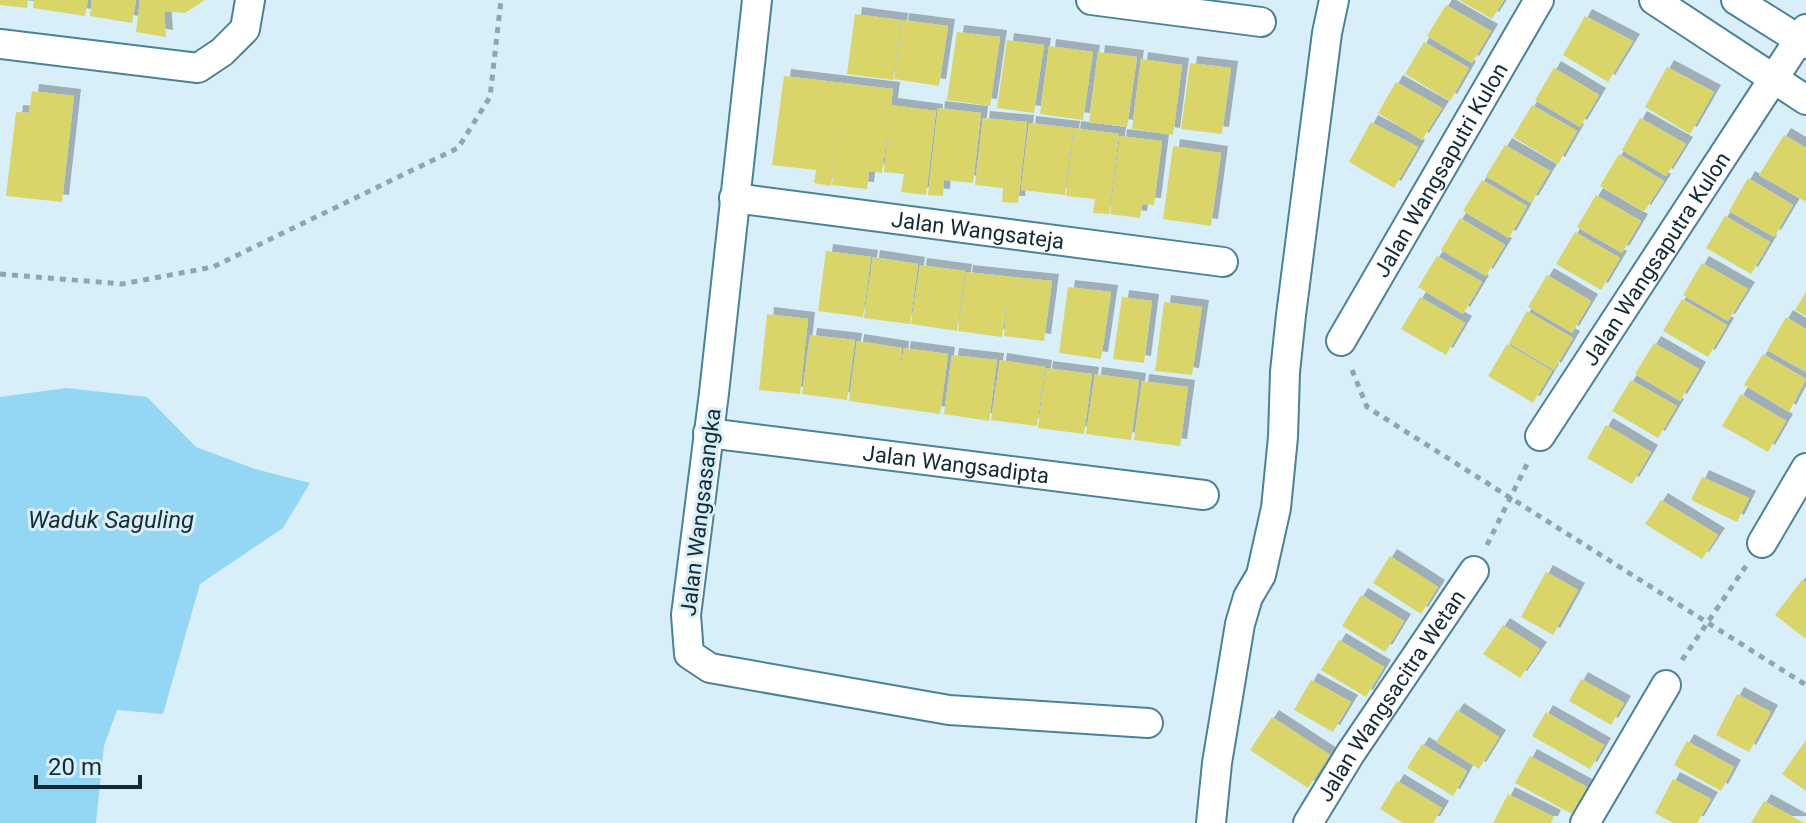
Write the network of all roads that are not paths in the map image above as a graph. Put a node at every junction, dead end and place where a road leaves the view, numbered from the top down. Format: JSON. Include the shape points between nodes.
{"nodes":[{"id":1,"x":250,"y":0,"type":"edge"},
{"id":2,"x":757,"y":0,"type":"edge"},
{"id":3,"x":1091,"y":0,"type":"edge"},
{"id":4,"x":1334,"y":0,"type":"edge"},
{"id":5,"x":1539,"y":0,"type":"edge"},
{"id":6,"x":1654,"y":0,"type":"edge"},
{"id":7,"x":1736,"y":0,"type":"edge"},
{"id":8,"x":1261,"y":22,"type":"dead end"},
{"id":9,"x":1804,"y":37,"type":"edge"},
{"id":10,"x":0,"y":44,"type":"edge"},
{"id":11,"x":1772,"y":79,"type":"junction"},
{"id":12,"x":1806,"y":100,"type":"edge"},
{"id":13,"x":734,"y":198,"type":"junction"},
{"id":14,"x":1223,"y":262,"type":"dead end"},
{"id":15,"x":1341,"y":341,"type":"road end"},
{"id":16,"x":708,"y":433,"type":"junction"},
{"id":17,"x":1540,"y":436,"type":"road end"},
{"id":18,"x":1806,"y":468,"type":"edge"},
{"id":19,"x":1204,"y":495,"type":"dead end"},
{"id":20,"x":1762,"y":543,"type":"road end"},
{"id":21,"x":1474,"y":571,"type":"road end"},
{"id":22,"x":1666,"y":685,"type":"road end"},
{"id":23,"x":1148,"y":723,"type":"dead end"},
{"id":24,"x":1211,"y":823,"type":"edge"},
{"id":25,"x":1308,"y":823,"type":"edge"},
{"id":26,"x":1585,"y":823,"type":"edge"}],
"edges":[{"from":1,"to":10,"type":"street","via":[[245,29],[198,68]]},
{"from":2,"to":13,"type":"street","name":"Jalan Wangsasangka"},
{"from":3,"to":8,"type":"street"},
{"from":4,"to":24,"type":"street","via":[[1291,315],[1276,508],[1263,566],[1240,624]]},
{"from":5,"to":15,"type":"street","name":"Jalan Wangsaputri Kulon"},
{"from":6,"to":11,"type":"street"},
{"from":7,"to":9,"type":"street"},
{"from":9,"to":11,"type":"street","name":"Jalan Wangsaputra Kulon"},
{"from":11,"to":12,"type":"street"},
{"from":11,"to":17,"type":"street","name":"Jalan Wangsaputra Kulon"},
{"from":13,"to":14,"type":"street","name":"Jalan Wangsateja"},
{"from":13,"to":16,"type":"street","name":"Jalan Wangsasangka"},
{"from":16,"to":19,"type":"street","name":"Jalan Wangsadipta"},
{"from":16,"to":23,"type":"street","name":"Jalan Wangsasangka","via":[[686,615],[689,654],[710,668],[949,710]]},
{"from":18,"to":20,"type":"street"},
{"from":21,"to":25,"type":"street","name":"Jalan Wangsacitra Wetan"},
{"from":22,"to":26,"type":"street"}]}
